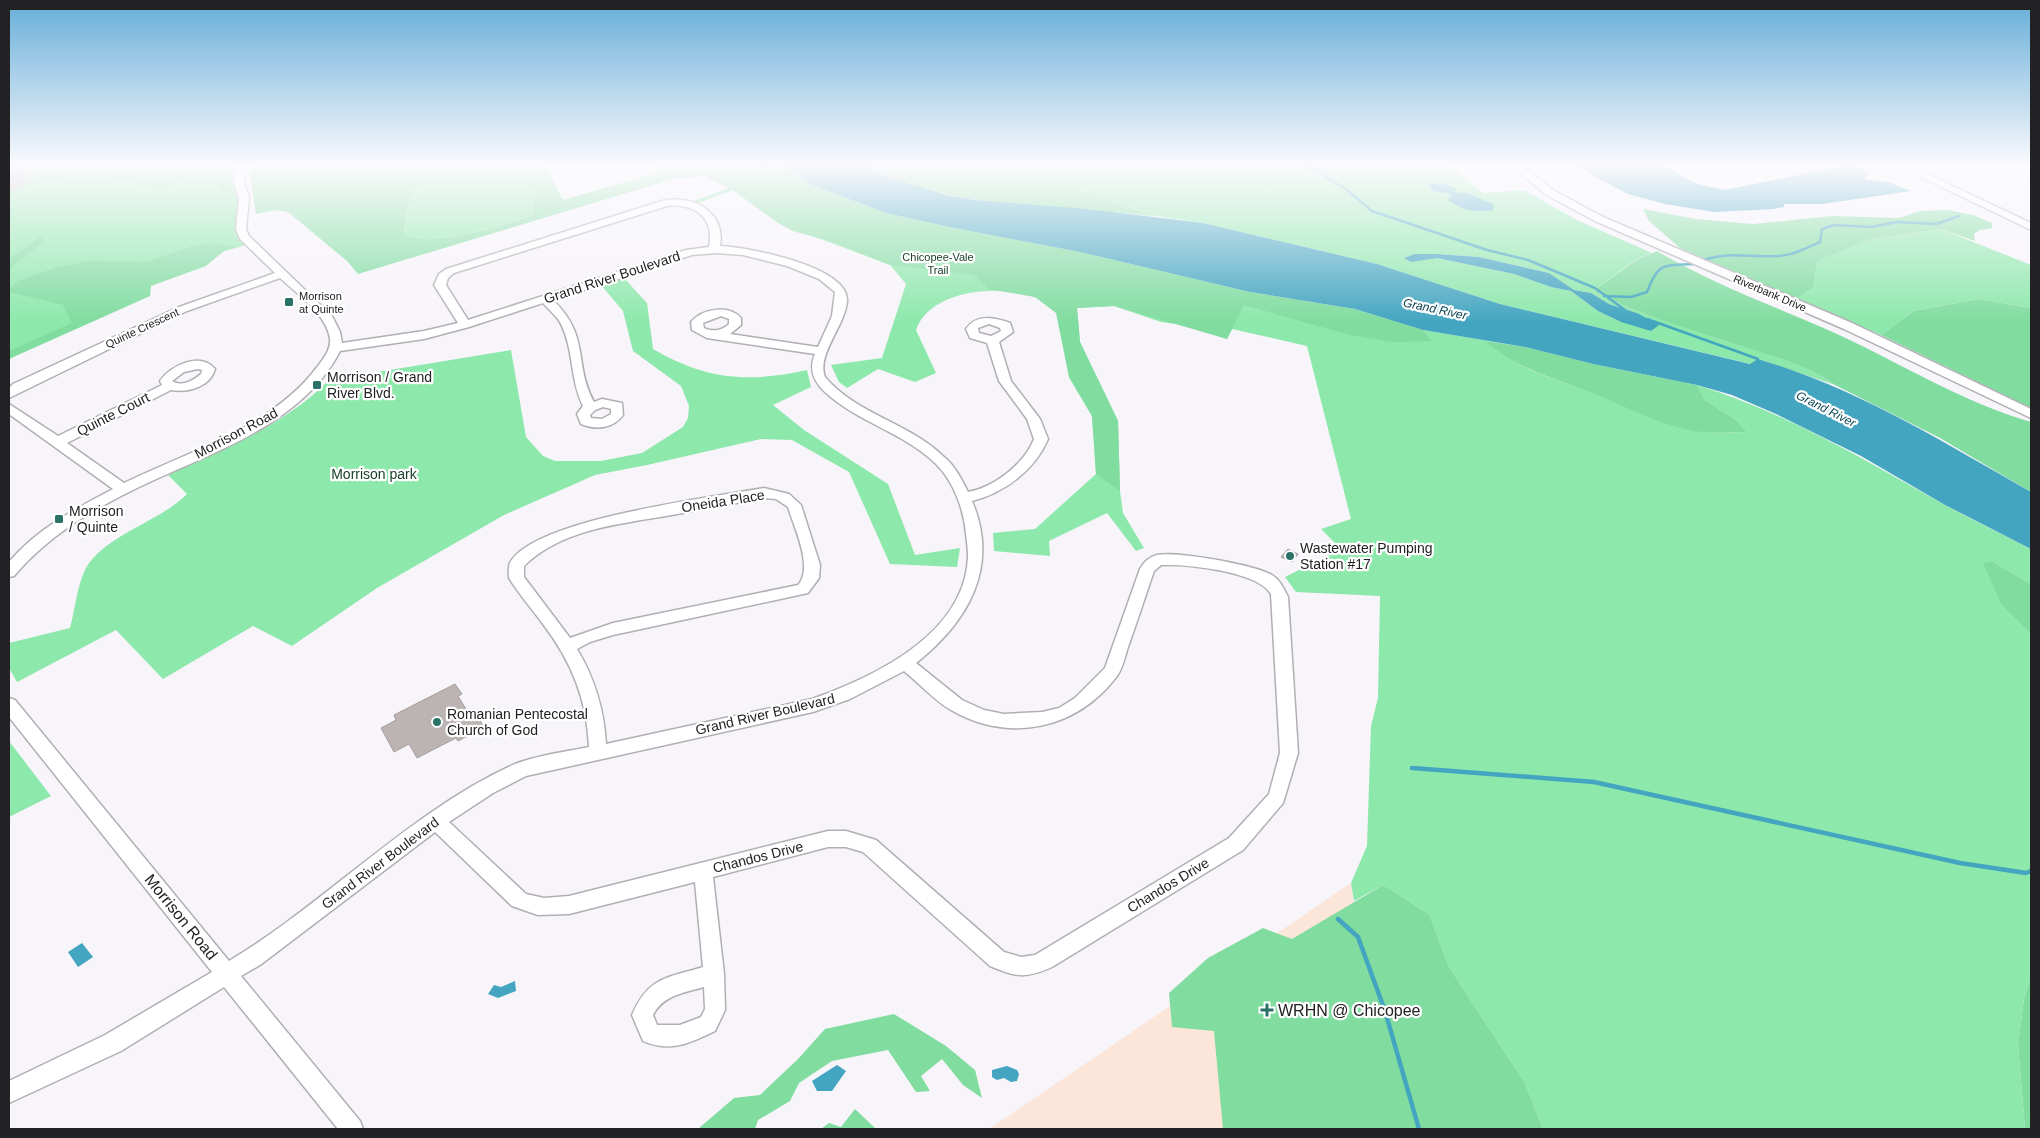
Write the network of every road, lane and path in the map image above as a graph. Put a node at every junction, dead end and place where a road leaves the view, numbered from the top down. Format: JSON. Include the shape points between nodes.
{"nodes":[{"id":1,"x":243,"y":217,"type":"edge"},
{"id":2,"x":621,"y":217,"type":"edge"},
{"id":3,"x":708,"y":217,"type":"edge"},
{"id":4,"x":1595,"y":217,"type":"edge"},
{"id":5,"x":2010,"y":217,"type":"edge"},
{"id":6,"x":2031,"y":227,"type":"edge"},
{"id":7,"x":714,"y":249,"type":"junction"},
{"id":8,"x":281,"y":274,"type":"junction"},
{"id":9,"x":545,"y":299,"type":"junction"},
{"id":10,"x":465,"y":325,"type":"junction"},
{"id":11,"x":718,"y":334,"type":"dead end"},
{"id":12,"x":992,"y":340,"type":"dead end"},
{"id":13,"x":335,"y":348,"type":"junction"},
{"id":14,"x":822,"y":351,"type":"junction"},
{"id":15,"x":169,"y":386,"type":"dead end"},
{"id":16,"x":9,"y":394,"type":"edge"},
{"id":17,"x":590,"y":407,"type":"dead end"},
{"id":18,"x":9,"y":408,"type":"edge"},
{"id":19,"x":2031,"y":414,"type":"edge"},
{"id":20,"x":57,"y":442,"type":"junction"},
{"id":21,"x":123,"y":489,"type":"junction"},
{"id":22,"x":964,"y":498,"type":"junction"},
{"id":23,"x":9,"y":572,"type":"edge"},
{"id":24,"x":568,"y":647,"type":"junction"},
{"id":25,"x":906,"y":663,"type":"junction"},
{"id":26,"x":9,"y":705,"type":"edge"},
{"id":27,"x":598,"y":752,"type":"junction"},
{"id":28,"x":436,"y":821,"type":"junction"},
{"id":29,"x":703,"y":871,"type":"junction"},
{"id":30,"x":228,"y":974,"type":"junction"},
{"id":31,"x":714,"y":974,"type":"dead end"},
{"id":32,"x":9,"y":1092,"type":"edge"},
{"id":33,"x":352,"y":1129,"type":"edge"}],
"edges":[{"from":1,"to":8,"type":"street","via":[[244,237]]},
{"from":2,"to":10,"type":"street","via":[[442,276],[440,285]]},
{"from":3,"to":7,"type":"street","via":[[716,230]]},
{"from":4,"to":19,"type":"street","name":"Riverbank Drive","via":[[1848,326]]},
{"from":5,"to":6,"type":"street"},
{"from":7,"to":9,"type":"street","name":"Grand River Boulevard","via":[[672,256]]},
{"from":7,"to":14,"type":"street","name":"Grand River Boulevard","via":[[749,252],[785,262],[814,272],[834,284],[841,292],[842,306]]},
{"from":8,"to":13,"type":"street","via":[[328,318],[335,336]]},
{"from":8,"to":16,"type":"street","name":"Quinte Crescent","via":[[183,309],[17,387]]},
{"from":9,"to":10,"type":"street","name":"Grand River Boulevard"},
{"from":9,"to":17,"type":"street","via":[[570,329],[582,394]]},
{"from":10,"to":13,"type":"street","name":"Grand River Boulevard","via":[[424,335]]},
{"from":11,"to":14,"type":"street"},
{"from":12,"to":22,"type":"street","via":[[1005,381],[1033,419],[1041,439],[1032,456],[998,486],[983,494]]},
{"from":13,"to":21,"type":"street","name":"Morrison Road","via":[[313,384],[277,412],[251,428]]},
{"from":14,"to":22,"type":"street","name":"Grand River Boulevard","via":[[818,374],[827,387],[940,459]]},
{"from":15,"to":20,"type":"street","name":"Quinte Court"},
{"from":18,"to":20,"type":"street"},
{"from":20,"to":21,"type":"street"},
{"from":21,"to":23,"type":"street","name":"Morrison Road","via":[[48,533],[26,551]]},
{"from":22,"to":25,"type":"street","name":"Grand River Boulevard","via":[[977,540],[970,588],[950,622]]},
{"from":24,"to":24,"type":"street","name":"Oneida Place","via":[[613,629],[803,589],[813,574],[812,564],[794,505],[787,498],[764,493],[595,525],[533,551],[516,565],[517,578]]},
{"from":24,"to":27,"type":"street","name":"Oneida Place","via":[[594,710]]},
{"from":25,"to":27,"type":"street","name":"Grand River Boulevard","via":[[863,687],[813,705]]},
{"from":25,"to":29,"type":"street","name":"Chandos Drive","via":[[956,705],[980,716],[1004,722],[1064,713],[1081,703],[1112,671],[1147,568],[1152,563],[1181,560],[1247,572],[1265,579],[1275,587],[1280,597],[1289,753],[1277,798],[1236,844],[1031,966],[1017,968],[997,960],[869,846],[857,841],[828,840]]},
{"from":26,"to":30,"type":"street","name":"Morrison Road"},
{"from":27,"to":28,"type":"street","name":"Grand River Boulevard","via":[[523,770],[473,794]]},
{"from":28,"to":29,"type":"street","name":"Chandos Drive","via":[[519,900],[533,906],[569,906]]},
{"from":28,"to":30,"type":"street","name":"Grand River Boulevard"},
{"from":29,"to":31,"type":"street"},
{"from":30,"to":32,"type":"street","name":"Grand River Boulevard","via":[[113,1043]]},
{"from":30,"to":33,"type":"street","name":"Morrison Road"}]}
